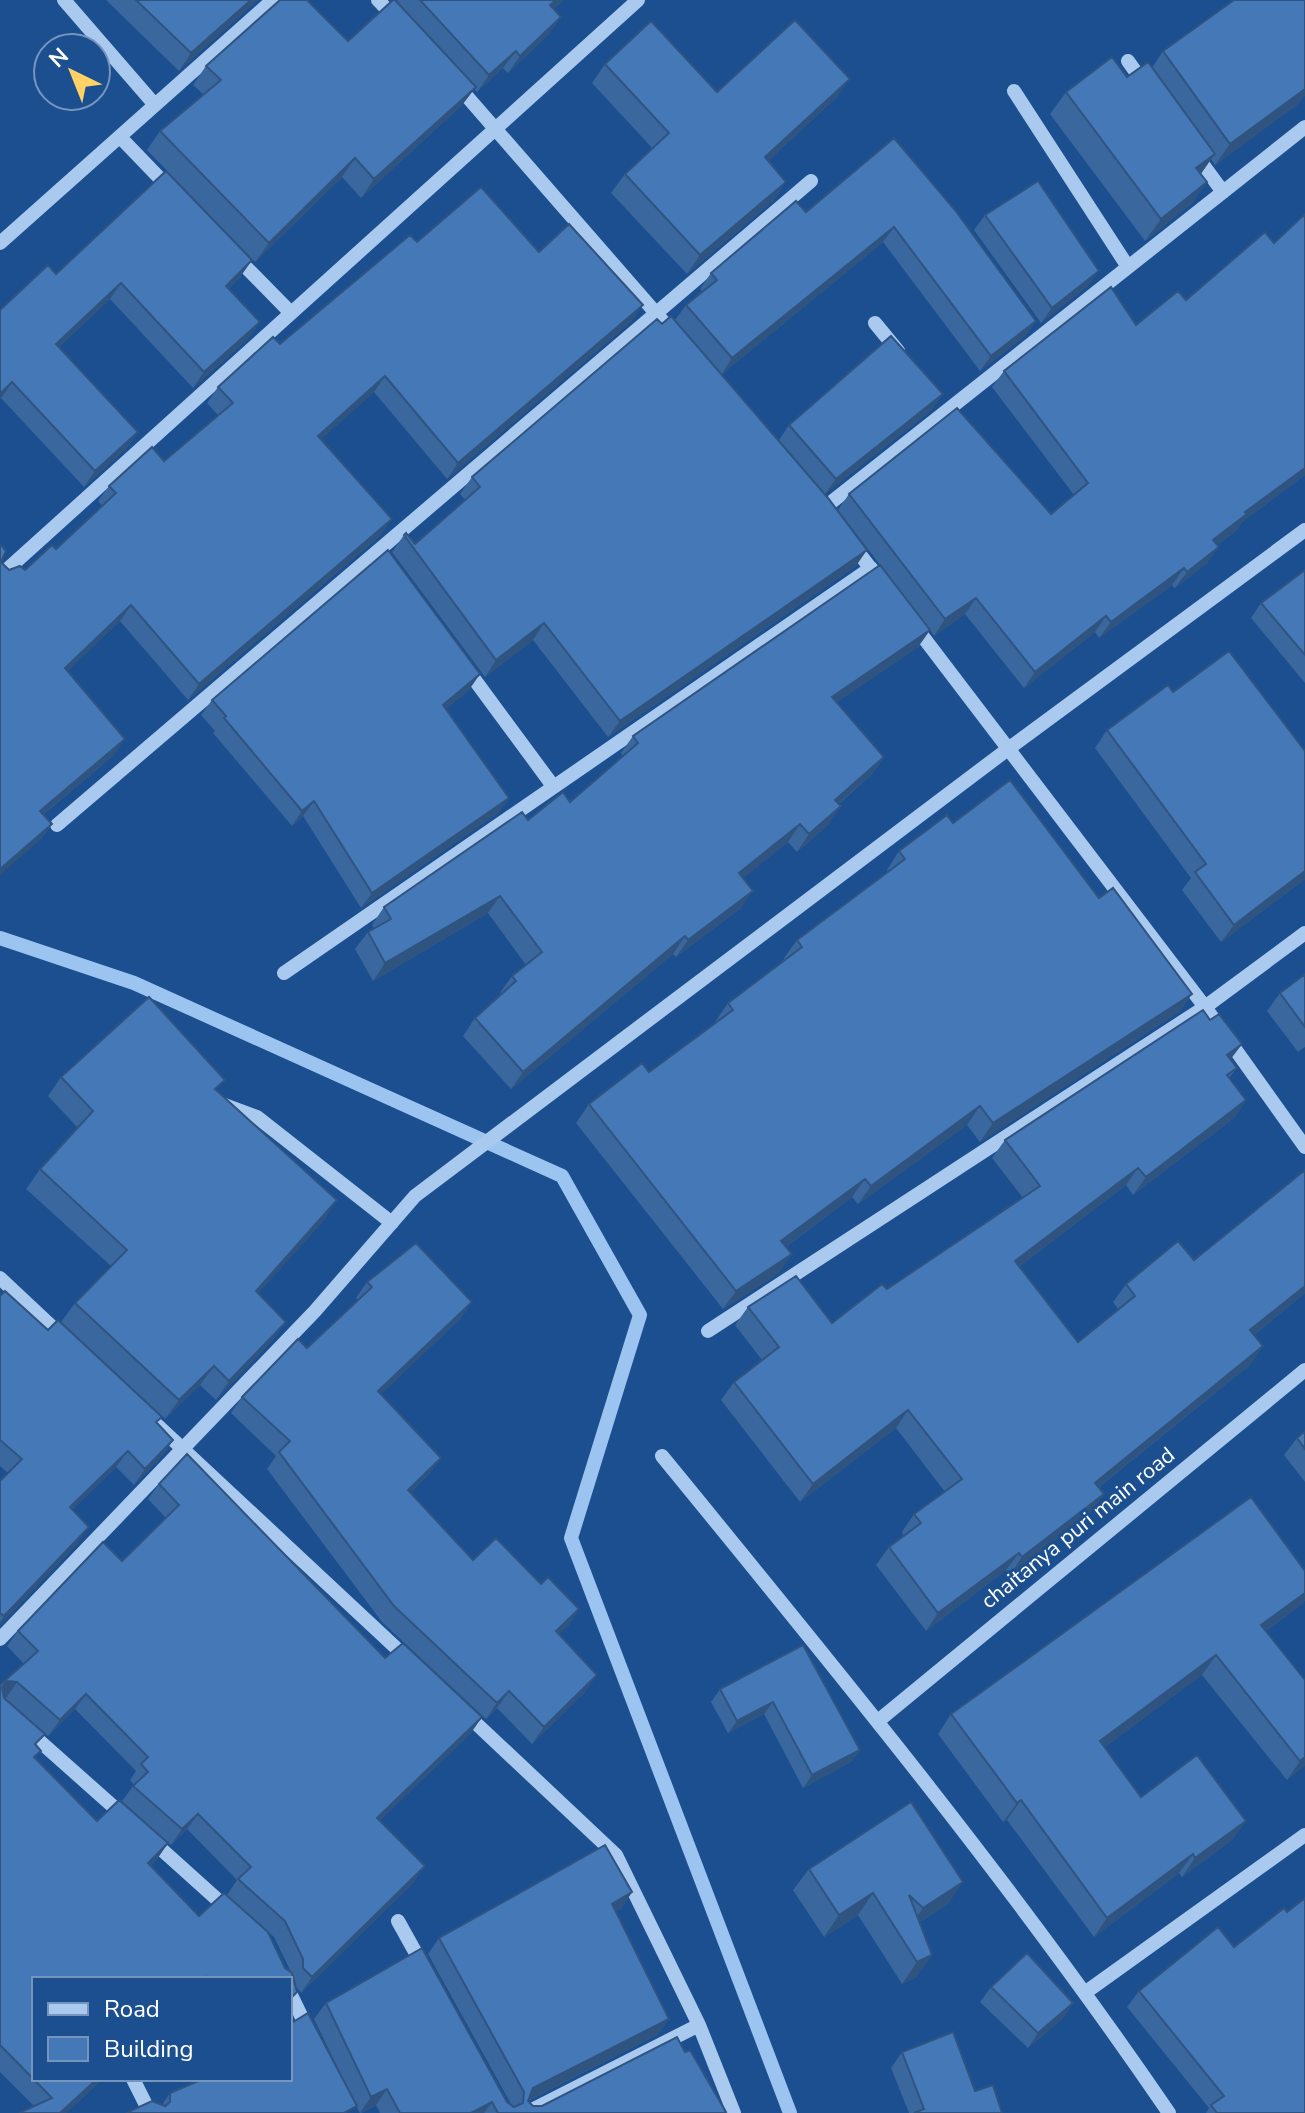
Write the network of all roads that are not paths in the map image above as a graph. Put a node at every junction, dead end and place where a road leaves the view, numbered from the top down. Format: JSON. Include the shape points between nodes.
{"nodes":[{"id":1,"x":64,"y":0,"type":"edge"},
{"id":2,"x":273,"y":0,"type":"edge"},
{"id":3,"x":378,"y":0,"type":"edge"},
{"id":4,"x":638,"y":0,"type":"edge"},
{"id":5,"x":410,"y":35,"type":"edge"},
{"id":6,"x":1128,"y":61,"type":"dead end"},
{"id":7,"x":443,"y":70,"type":"edge"},
{"id":8,"x":1014,"y":91,"type":"dead end"},
{"id":9,"x":1154,"y":97,"type":"edge"},
{"id":10,"x":155,"y":105,"type":"junction"},
{"id":11,"x":1305,"y":127,"type":"edge"},
{"id":12,"x":497,"y":128,"type":"junction"},
{"id":13,"x":120,"y":137,"type":"junction"},
{"id":14,"x":1188,"y":144,"type":"edge"},
{"id":15,"x":811,"y":181,"type":"dead end"},
{"id":16,"x":1223,"y":192,"type":"junction"},
{"id":17,"x":184,"y":203,"type":"edge"},
{"id":18,"x":0,"y":243,"type":"edge"},
{"id":19,"x":227,"y":247,"type":"edge"},
{"id":20,"x":1128,"y":267,"type":"junction"},
{"id":21,"x":291,"y":313,"type":"junction"},
{"id":22,"x":657,"y":314,"type":"junction"},
{"id":23,"x":875,"y":323,"type":"dead end"},
{"id":24,"x":688,"y":351,"type":"edge"},
{"id":25,"x":911,"y":367,"type":"edge"},
{"id":26,"x":813,"y":496,"type":"edge"},
{"id":27,"x":833,"y":520,"type":"junction"},
{"id":28,"x":1305,"y":530,"type":"edge"},
{"id":29,"x":871,"y":568,"type":"junction"},
{"id":30,"x":0,"y":576,"type":"edge"},
{"id":31,"x":889,"y":592,"type":"edge"},
{"id":32,"x":907,"y":616,"type":"edge"},
{"id":33,"x":453,"y":650,"type":"edge"},
{"id":34,"x":1008,"y":749,"type":"junction"},
{"id":35,"x":553,"y":786,"type":"junction"},
{"id":36,"x":57,"y":825,"type":"dead end"},
{"id":37,"x":1305,"y":933,"type":"edge"},
{"id":38,"x":284,"y":973,"type":"dead end"},
{"id":39,"x":1205,"y":1007,"type":"junction"},
{"id":40,"x":222,"y":1104,"type":"edge"},
{"id":41,"x":1305,"y":1147,"type":"edge"},
{"id":42,"x":392,"y":1223,"type":"junction"},
{"id":43,"x":0,"y":1278,"type":"edge"},
{"id":44,"x":708,"y":1331,"type":"dead end"},
{"id":45,"x":80,"y":1353,"type":"edge"},
{"id":46,"x":1305,"y":1370,"type":"edge"},
{"id":47,"x":148,"y":1416,"type":"edge"},
{"id":48,"x":182,"y":1448,"type":"junction"},
{"id":49,"x":662,"y":1456,"type":"dead end"},
{"id":50,"x":0,"y":1639,"type":"edge"},
{"id":51,"x":422,"y":1673,"type":"edge"},
{"id":52,"x":456,"y":1705,"type":"edge"},
{"id":53,"x":0,"y":1706,"type":"edge"},
{"id":54,"x":878,"y":1721,"type":"junction"},
{"id":55,"x":1305,"y":1835,"type":"edge"},
{"id":56,"x":398,"y":1921,"type":"dead end"},
{"id":57,"x":242,"y":1922,"type":"edge"},
{"id":58,"x":428,"y":1976,"type":"edge"},
{"id":59,"x":1086,"y":1992,"type":"junction"},
{"id":60,"x":292,"y":1997,"type":"edge"},
{"id":61,"x":699,"y":2025,"type":"junction"},
{"id":62,"x":316,"y":2046,"type":"edge"},
{"id":63,"x":134,"y":2081,"type":"edge"},
{"id":64,"x":150,"y":2113,"type":"edge"},
{"id":65,"x":526,"y":2113,"type":"edge"},
{"id":66,"x":734,"y":2113,"type":"edge"},
{"id":67,"x":1169,"y":2113,"type":"edge"}],
"edges":[{"from":1,"to":10,"type":"street"},
{"from":2,"to":10,"type":"street"},
{"from":3,"to":5,"type":"street"},
{"from":4,"to":12,"type":"street"},
{"from":6,"to":9,"type":"street"},
{"from":7,"to":12,"type":"street"},
{"from":8,"to":20,"type":"street"},
{"from":10,"to":13,"type":"street"},
{"from":11,"to":16,"type":"street"},
{"from":12,"to":21,"type":"street"},
{"from":12,"to":22,"type":"street"},
{"from":13,"to":17,"type":"street"},
{"from":13,"to":18,"type":"street"},
{"from":14,"to":16,"type":"street"},
{"from":15,"to":22,"type":"street"},
{"from":16,"to":20,"type":"street"},
{"from":19,"to":21,"type":"street"},
{"from":20,"to":27,"type":"street","via":[[943,404]]},
{"from":21,"to":30,"type":"street"},
{"from":22,"to":24,"type":"street"},
{"from":22,"to":36,"type":"street","via":[[384,558]]},
{"from":23,"to":25,"type":"street"},
{"from":26,"to":27,"type":"street"},
{"from":27,"to":29,"type":"street"},
{"from":28,"to":34,"type":"street"},
{"from":29,"to":31,"type":"street"},
{"from":29,"to":35,"type":"street"},
{"from":32,"to":34,"type":"street"},
{"from":33,"to":35,"type":"street"},
{"from":34,"to":39,"type":"street"},
{"from":34,"to":42,"type":"street","via":[[533,1104],[415,1196]]},
{"from":35,"to":38,"type":"street"},
{"from":37,"to":39,"type":"street"},
{"from":39,"to":41,"type":"street"},
{"from":39,"to":44,"type":"street"},
{"from":40,"to":42,"type":"street","via":[[257,1117]]},
{"from":42,"to":48,"type":"street"},
{"from":43,"to":45,"type":"street"},
{"from":46,"to":54,"type":"street","name":"chaitanya puri main road"},
{"from":47,"to":48,"type":"street"},
{"from":48,"to":50,"type":"street"},
{"from":48,"to":51,"type":"street"},
{"from":49,"to":54,"type":"street"},
{"from":52,"to":61,"type":"street","via":[[616,1855]]},
{"from":53,"to":57,"type":"street"},
{"from":54,"to":59,"type":"street"},
{"from":55,"to":59,"type":"street"},
{"from":56,"to":58,"type":"street"},
{"from":59,"to":67,"type":"street"},
{"from":60,"to":62,"type":"street"},
{"from":61,"to":65,"type":"street"},
{"from":61,"to":66,"type":"street"},
{"from":63,"to":64,"type":"street"}]}
